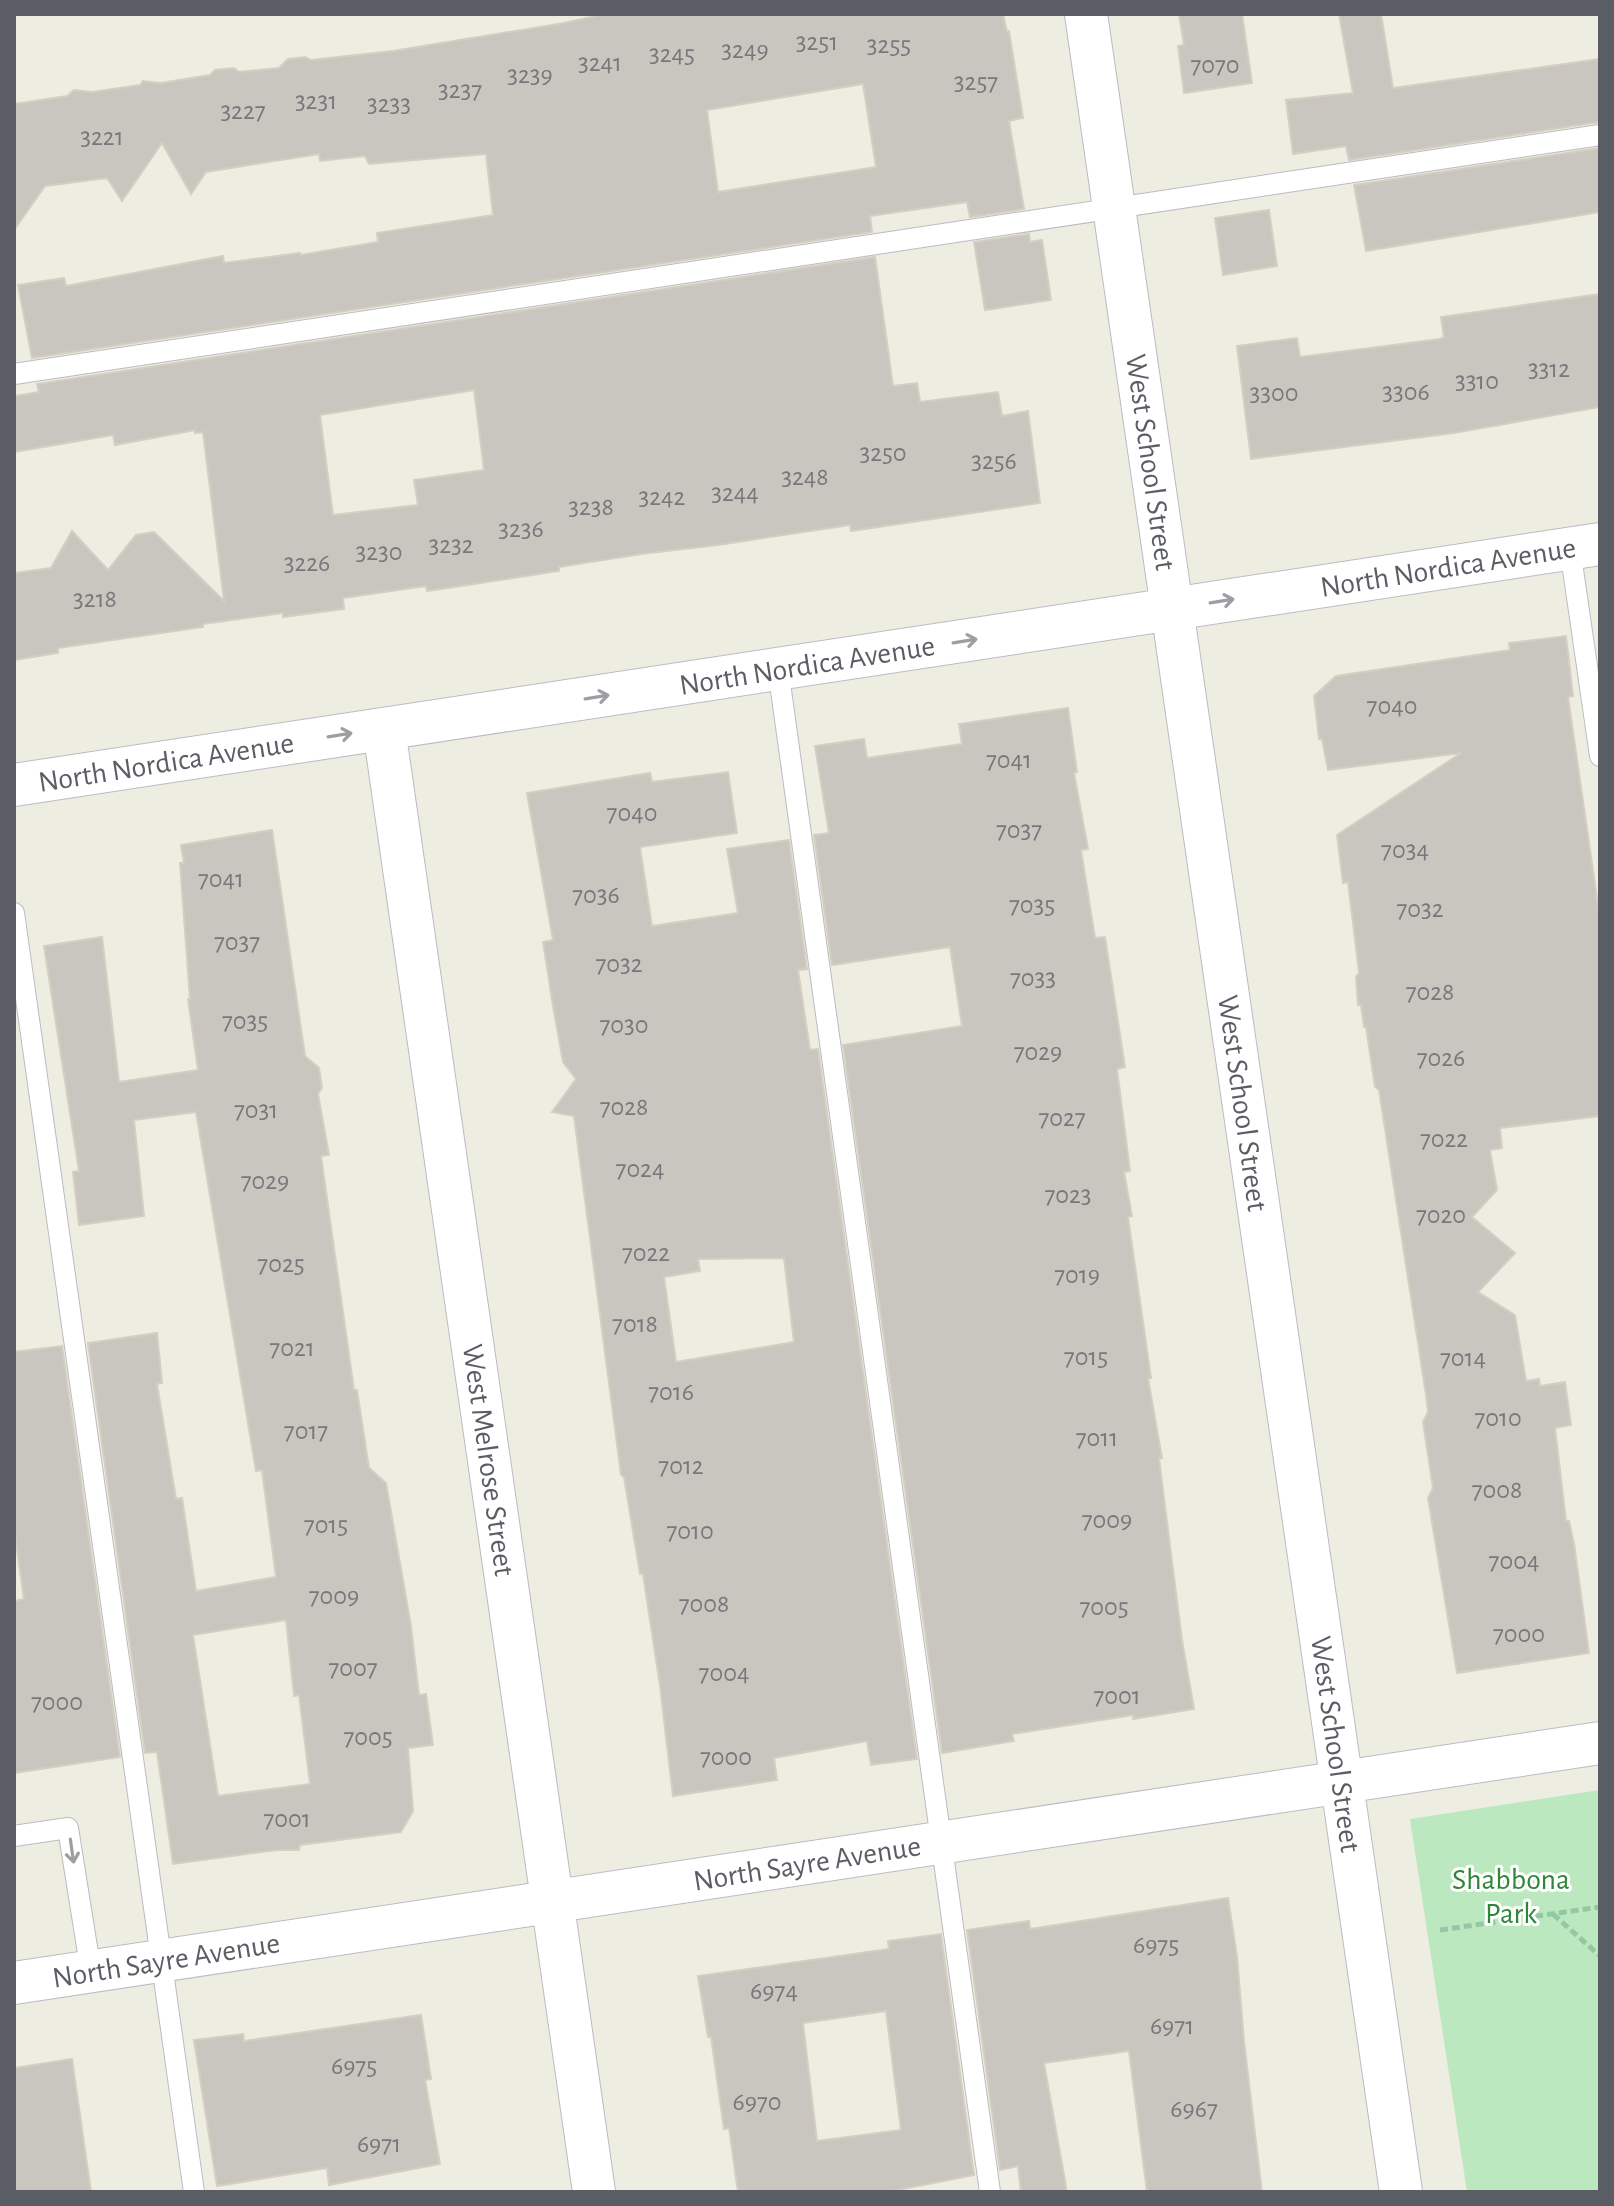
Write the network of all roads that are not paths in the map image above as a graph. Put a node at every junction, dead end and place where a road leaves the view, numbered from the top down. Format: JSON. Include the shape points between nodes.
{"nodes":[{"id":1,"x":1086,"y":14,"type":"edge"},
{"id":2,"x":1600,"y":135,"type":"edge"},
{"id":3,"x":1114,"y":208,"type":"junction"},
{"id":4,"x":14,"y":374,"type":"edge"},
{"id":5,"x":1585,"y":547,"type":"edge"},
{"id":6,"x":1172,"y":609,"type":"junction"},
{"id":7,"x":778,"y":669,"type":"junction"},
{"id":8,"x":384,"y":729,"type":"junction"},
{"id":9,"x":1600,"y":756,"type":"edge"},
{"id":10,"x":14,"y":785,"type":"edge"},
{"id":11,"x":14,"y":913,"type":"edge"},
{"id":12,"x":1600,"y":1743,"type":"edge"},
{"id":13,"x":1342,"y":1782,"type":"junction"},
{"id":14,"x":14,"y":1836,"type":"edge"},
{"id":15,"x":942,"y":1843,"type":"junction"},
{"id":16,"x":552,"y":1902,"type":"junction"},
{"id":17,"x":162,"y":1961,"type":"junction"},
{"id":18,"x":91,"y":1972,"type":"junction"},
{"id":19,"x":14,"y":1983,"type":"edge"},
{"id":20,"x":194,"y":2192,"type":"edge"},
{"id":21,"x":594,"y":2192,"type":"edge"},
{"id":22,"x":990,"y":2192,"type":"edge"},
{"id":23,"x":1401,"y":2192,"type":"edge"}],
"edges":[{"from":1,"to":3,"type":"street","name":"West School Street"},
{"from":2,"to":3,"type":"lane"},
{"from":3,"to":4,"type":"lane"},
{"from":3,"to":6,"type":"street","name":"West School Street"},
{"from":6,"to":5,"type":"street","name":"North Nordica Avenue","one_way":true},
{"from":5,"to":9,"type":"lane"},
{"from":7,"to":6,"type":"street","name":"North Nordica Avenue","one_way":true},
{"from":6,"to":13,"type":"street","name":"West School Street"},
{"from":8,"to":7,"type":"street","name":"North Nordica Avenue","one_way":true},
{"from":7,"to":15,"type":"lane"},
{"from":10,"to":8,"type":"street","name":"North Nordica Avenue","one_way":true},
{"from":8,"to":16,"type":"street","name":"West Melrose Street"},
{"from":11,"to":17,"type":"lane"},
{"from":12,"to":13,"type":"street","name":"North Sayre Avenue"},
{"from":13,"to":15,"type":"street","name":"North Sayre Avenue"},
{"from":13,"to":23,"type":"street","name":"West School Street"},
{"from":14,"to":18,"type":"lane","one_way":true,"via":[[68,1828]]},
{"from":15,"to":16,"type":"street","name":"North Sayre Avenue"},
{"from":15,"to":22,"type":"lane"},
{"from":16,"to":17,"type":"street","name":"North Sayre Avenue"},
{"from":16,"to":21,"type":"street","name":"West Melrose Street"},
{"from":17,"to":18,"type":"street","name":"North Sayre Avenue"},
{"from":17,"to":20,"type":"lane"},
{"from":18,"to":19,"type":"street","name":"North Sayre Avenue"}]}
